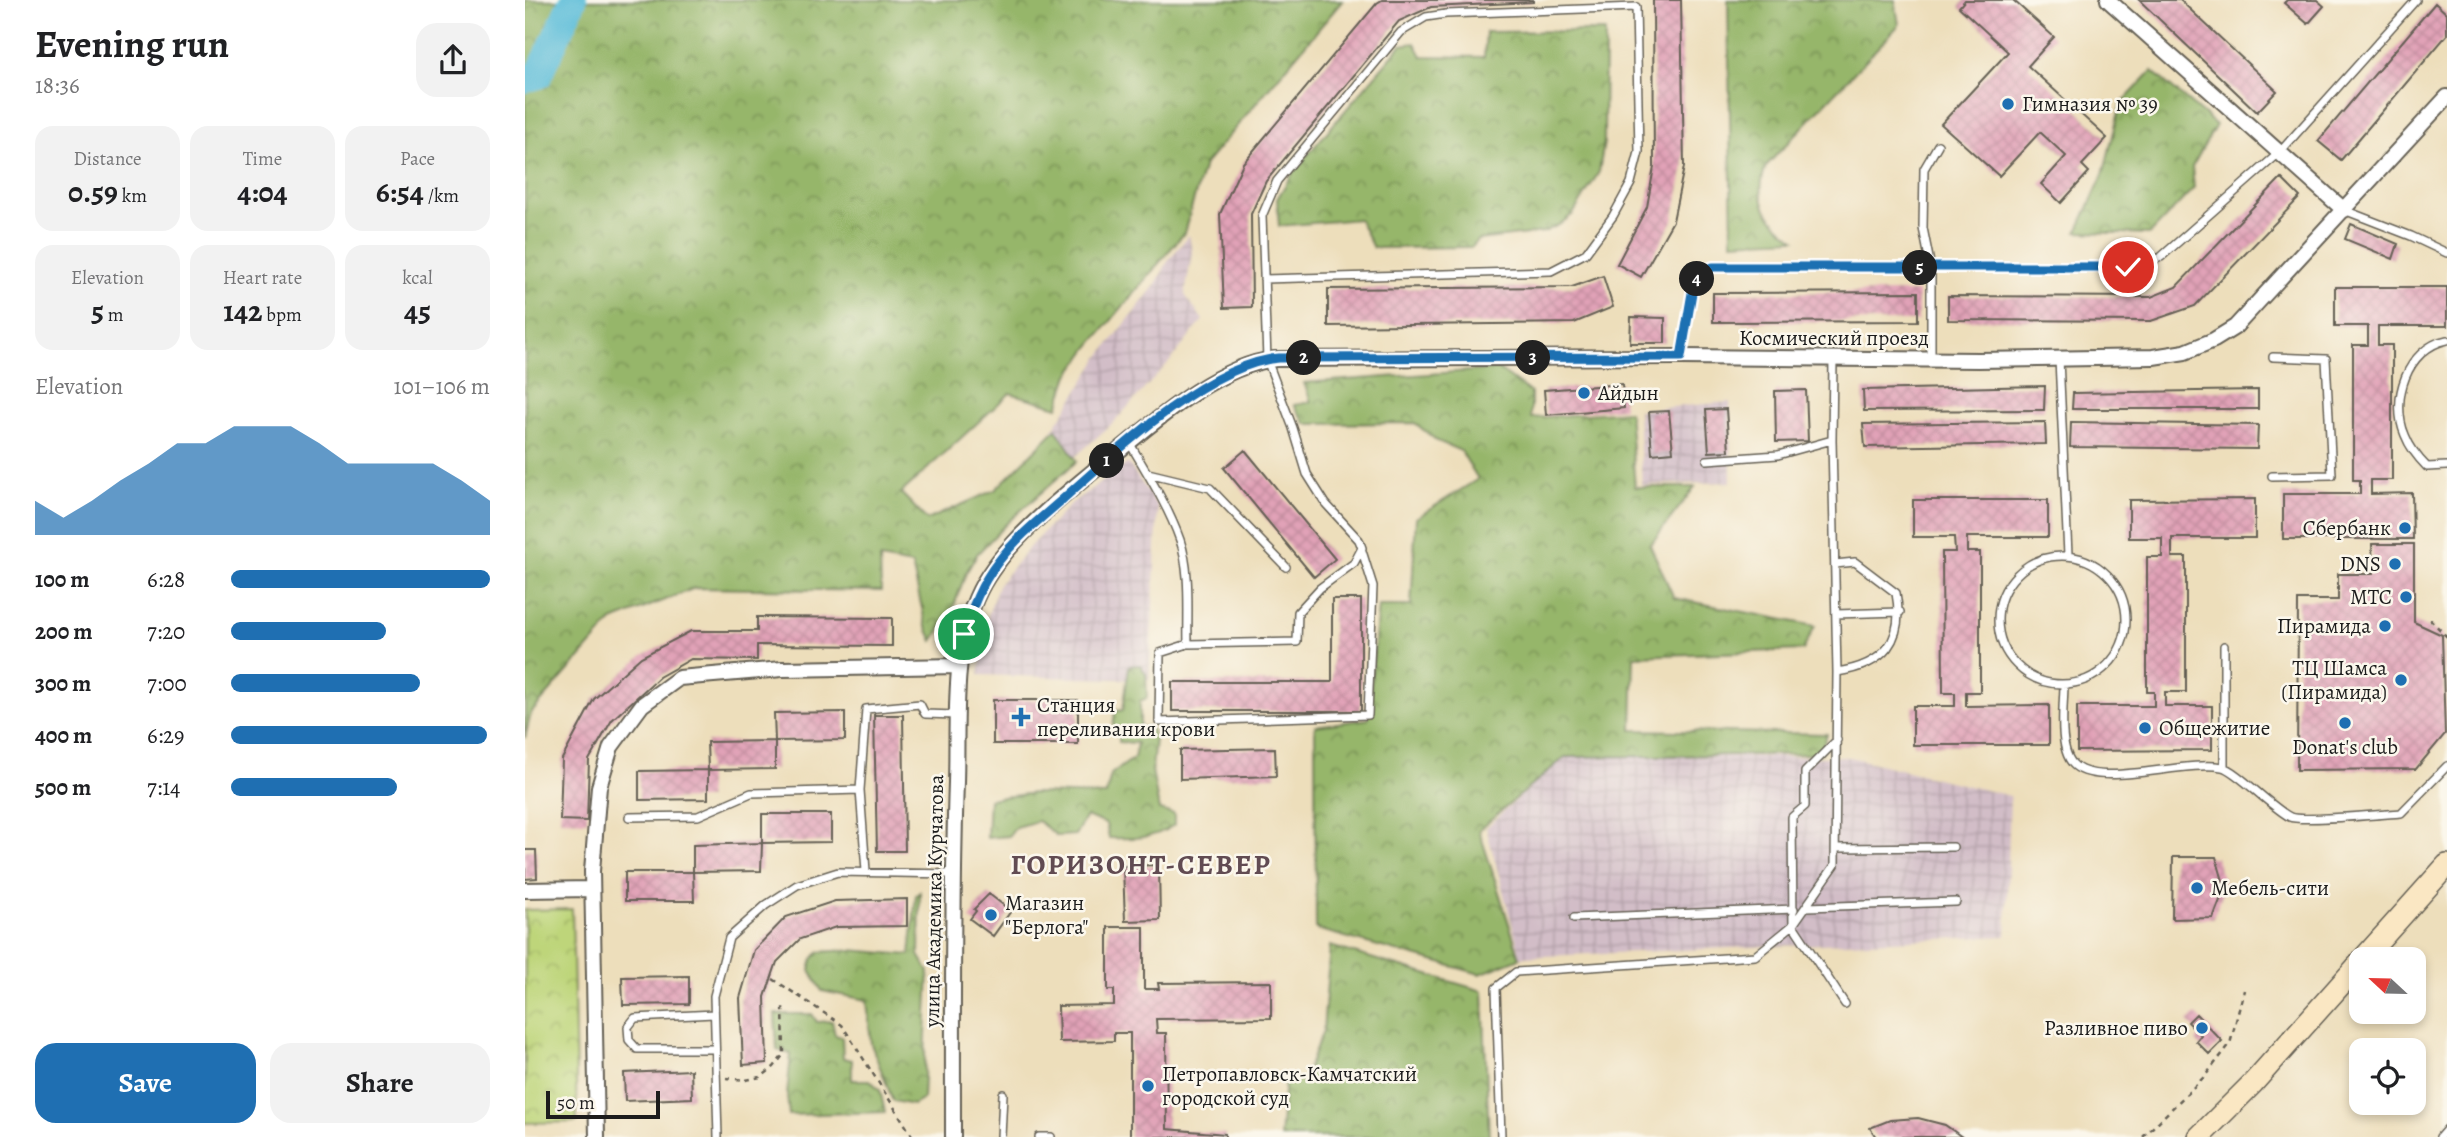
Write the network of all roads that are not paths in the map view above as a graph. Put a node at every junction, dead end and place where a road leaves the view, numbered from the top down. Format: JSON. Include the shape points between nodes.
{"nodes":[{"id":1,"x":2108,"y":0,"type":"edge"},
{"id":2,"x":2416,"y":0,"type":"edge"},
{"id":3,"x":2447,"y":97,"type":"edge"},
{"id":4,"x":1938,"y":145,"type":"dead end"},
{"id":5,"x":2279,"y":153,"type":"junction"},
{"id":6,"x":2344,"y":210,"type":"junction"},
{"id":7,"x":2447,"y":253,"type":"edge"},
{"id":8,"x":1931,"y":268,"type":"junction"},
{"id":9,"x":1264,"y":279,"type":"junction"},
{"id":10,"x":2447,"y":340,"type":"edge"},
{"id":11,"x":1681,"y":357,"type":"junction"},
{"id":12,"x":2273,"y":357,"type":"dead end"},
{"id":13,"x":1931,"y":359,"type":"junction"},
{"id":14,"x":2059,"y":359,"type":"junction"},
{"id":15,"x":1266,"y":360,"type":"junction"},
{"id":16,"x":1833,"y":360,"type":"junction"},
{"id":17,"x":1832,"y":440,"type":"junction"},
{"id":18,"x":1129,"y":442,"type":"junction"},
{"id":19,"x":1707,"y":460,"type":"dead end"},
{"id":20,"x":2447,"y":466,"type":"edge"},
{"id":21,"x":1148,"y":474,"type":"junction"},
{"id":22,"x":2271,"y":477,"type":"dead end"},
{"id":23,"x":1362,"y":551,"type":"junction"},
{"id":24,"x":2068,"y":555,"type":"junction"},
{"id":25,"x":1835,"y":564,"type":"junction"},
{"id":26,"x":1286,"y":567,"type":"dead end"},
{"id":27,"x":1900,"y":612,"type":"junction"},
{"id":28,"x":1836,"y":614,"type":"junction"},
{"id":29,"x":1188,"y":644,"type":"junction"},
{"id":30,"x":2224,"y":646,"type":"dead end"},
{"id":31,"x":959,"y":666,"type":"junction"},
{"id":32,"x":1837,"y":672,"type":"junction"},
{"id":33,"x":2064,"y":684,"type":"junction"},
{"id":34,"x":958,"y":715,"type":"junction"},
{"id":35,"x":1837,"y":740,"type":"junction"},
{"id":36,"x":2447,"y":766,"type":"edge"},
{"id":37,"x":2224,"y":767,"type":"junction"},
{"id":38,"x":860,"y":790,"type":"junction"},
{"id":39,"x":629,"y":817,"type":"dead end"},
{"id":40,"x":1953,"y":847,"type":"dead end"},
{"id":41,"x":1836,"y":848,"type":"junction"},
{"id":42,"x":2447,"y":865,"type":"edge"},
{"id":43,"x":866,"y":871,"type":"junction"},
{"id":44,"x":953,"y":874,"type":"junction"},
{"id":45,"x":592,"y":888,"type":"junction"},
{"id":46,"x":525,"y":890,"type":"edge"},
{"id":47,"x":1957,"y":902,"type":"dead end"},
{"id":48,"x":1807,"y":907,"type":"junction"},
{"id":49,"x":1794,"y":909,"type":"junction"},
{"id":50,"x":1574,"y":918,"type":"dead end"},
{"id":51,"x":1793,"y":925,"type":"junction"},
{"id":52,"x":2374,"y":947,"type":"edge"},
{"id":53,"x":2349,"y":975,"type":"edge"},
{"id":54,"x":1845,"y":1003,"type":"dead end"},
{"id":55,"x":714,"y":1014,"type":"junction"},
{"id":56,"x":714,"y":1049,"type":"junction"},
{"id":57,"x":1003,"y":1094,"type":"dead end"},
{"id":58,"x":2447,"y":1129,"type":"edge"},
{"id":59,"x":597,"y":1137,"type":"edge"},
{"id":60,"x":718,"y":1137,"type":"edge"},
{"id":61,"x":953,"y":1137,"type":"edge"},
{"id":62,"x":1001,"y":1137,"type":"edge"},
{"id":63,"x":1039,"y":1137,"type":"edge"},
{"id":64,"x":1051,"y":1137,"type":"edge"},
{"id":65,"x":1501,"y":1137,"type":"edge"},
{"id":66,"x":2199,"y":1137,"type":"edge"},
{"id":67,"x":2440,"y":1137,"type":"edge"}],
"edges":[{"from":1,"to":5,"type":"street"},
{"from":2,"to":5,"type":"lane"},
{"from":3,"to":6,"type":"street","name":"Космический проезд"},
{"from":4,"to":8,"type":"lane","via":[[1924,169],[1923,228]]},
{"from":5,"to":6,"type":"street"},
{"from":5,"to":8,"type":"lane","via":[[2178,244],[2145,264]]},
{"from":6,"to":7,"type":"lane"},
{"from":6,"to":14,"type":"street","name":"Космический проезд","via":[[2235,327],[2214,340],[2185,352],[2153,356]]},
{"from":8,"to":11,"type":"lane","via":[[1713,267],[1701,272],[1693,287]]},
{"from":8,"to":13,"type":"lane"},
{"from":9,"to":9,"type":"lane","via":[[1262,216],[1277,181],[1401,32],[1426,17],[1445,13],[1636,7],[1639,152],[1631,183],[1586,253],[1551,271]]},
{"from":9,"to":15,"type":"lane"},
{"from":10,"to":20,"type":"lane","via":[[2425,350],[2410,366],[2399,412],[2415,454],[2427,467]]},
{"from":11,"to":15,"type":"street","name":"Космический проезд"},
{"from":11,"to":16,"type":"street","name":"Космический проезд"},
{"from":12,"to":22,"type":"lane","via":[[2326,359],[2332,475]]},
{"from":13,"to":14,"type":"street","name":"Космический проезд"},
{"from":13,"to":16,"type":"street","name":"Космический проезд"},
{"from":14,"to":24,"type":"lane"},
{"from":15,"to":18,"type":"street","name":"улица Академика Курчатова","via":[[1205,387]]},
{"from":15,"to":23,"type":"lane","via":[[1307,474],[1359,540]]},
{"from":16,"to":17,"type":"lane"},
{"from":17,"to":19,"type":"lane","via":[[1778,455]]},
{"from":17,"to":25,"type":"lane"},
{"from":18,"to":21,"type":"lane"},
{"from":18,"to":31,"type":"street","name":"улица Академика Курчатова","via":[[999,560],[973,605]]},
{"from":21,"to":26,"type":"lane","via":[[1210,488]]},
{"from":21,"to":29,"type":"lane","via":[[1180,540],[1186,568]]},
{"from":23,"to":29,"type":"lane","via":[[1298,612],[1297,642]]},
{"from":23,"to":29,"type":"lane","via":[[1373,586],[1368,715],[1159,722],[1160,653]]},
{"from":24,"to":33,"type":"lane","via":[[2106,573],[2126,610],[2125,632],[2104,668],[2085,680]]},
{"from":24,"to":33,"type":"lane","via":[[2028,565],[2012,579],[1998,618],[2010,657],[2025,672]]},
{"from":25,"to":27,"type":"lane","via":[[1854,562],[1874,575],[1896,593]]},
{"from":25,"to":28,"type":"lane"},
{"from":27,"to":28,"type":"lane"},
{"from":27,"to":32,"type":"lane","via":[[1896,635],[1885,652],[1862,668]]},
{"from":28,"to":32,"type":"lane"},
{"from":30,"to":37,"type":"lane"},
{"from":31,"to":34,"type":"street","name":"улица Академика Курчатова"},
{"from":31,"to":45,"type":"street","via":[[782,669],[679,678],[642,705],[611,747],[599,787]]},
{"from":32,"to":35,"type":"lane"},
{"from":33,"to":37,"type":"lane","via":[[2064,747],[2078,768],[2106,774]]},
{"from":34,"to":38,"type":"lane","via":[[925,714],[920,704],[866,709]]},
{"from":34,"to":44,"type":"street","name":"улица Академика Курчатова"},
{"from":35,"to":41,"type":"lane"},
{"from":35,"to":49,"type":"lane","via":[[1805,772],[1805,806],[1792,817]]},
{"from":36,"to":37,"type":"lane","via":[[2401,813],[2293,819]]},
{"from":38,"to":39,"type":"lane","via":[[751,793],[698,816]]},
{"from":38,"to":43,"type":"lane"},
{"from":40,"to":41,"type":"lane"},
{"from":41,"to":48,"type":"lane","via":[[1835,865]]},
{"from":42,"to":52,"type":"main road"},
{"from":43,"to":44,"type":"lane"},
{"from":43,"to":55,"type":"lane","via":[[838,872],[797,885],[729,938]]},
{"from":44,"to":61,"type":"street","name":"улица Академика Курчатова"},
{"from":45,"to":46,"type":"street"},
{"from":45,"to":59,"type":"street"},
{"from":47,"to":48,"type":"lane"},
{"from":48,"to":51,"type":"lane"},
{"from":49,"to":50,"type":"lane"},
{"from":49,"to":51,"type":"lane"},
{"from":51,"to":54,"type":"lane"},
{"from":51,"to":65,"type":"lane","via":[[1755,956],[1516,972],[1496,988]]},
{"from":53,"to":66,"type":"main road"},
{"from":55,"to":56,"type":"lane"},
{"from":55,"to":56,"type":"lane","via":[[642,1016],[628,1027],[629,1040],[637,1049]]},
{"from":56,"to":60,"type":"lane"},
{"from":57,"to":62,"type":"lane"},
{"from":58,"to":67,"type":"lane"},
{"from":63,"to":64,"type":"lane"}]}
